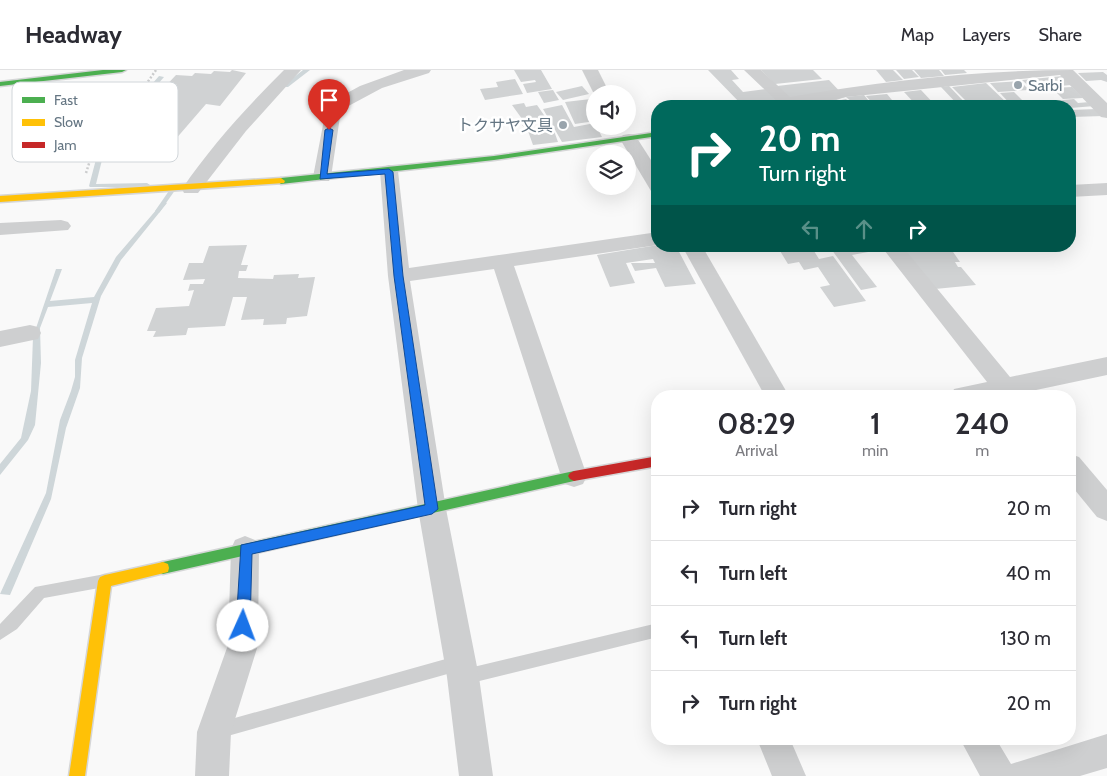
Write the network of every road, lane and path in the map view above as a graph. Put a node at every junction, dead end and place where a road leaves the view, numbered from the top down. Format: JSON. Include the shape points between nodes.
{"nodes":[{"id":1,"x":122,"y":70,"type":"edge"},
{"id":2,"x":156,"y":70,"type":"edge"},
{"id":3,"x":293,"y":70,"type":"edge"},
{"id":4,"x":423,"y":70,"type":"edge"},
{"id":5,"x":590,"y":70,"type":"edge"},
{"id":6,"x":752,"y":70,"type":"edge"},
{"id":7,"x":1060,"y":70,"type":"edge"},
{"id":8,"x":1064,"y":70,"type":"edge"},
{"id":9,"x":17,"y":82,"type":"edge"},
{"id":10,"x":148,"y":82,"type":"edge"},
{"id":11,"x":598,"y":85,"type":"edge"},
{"id":12,"x":786,"y":100,"type":"edge"},
{"id":13,"x":809,"y":100,"type":"edge"},
{"id":14,"x":1107,"y":112,"type":"edge"},
{"id":15,"x":651,"y":134,"type":"edge"},
{"id":16,"x":624,"y":135,"type":"edge"},
{"id":17,"x":636,"y":135,"type":"edge"},
{"id":18,"x":90,"y":162,"type":"edge"},
{"id":19,"x":389,"y":172,"type":"junction"},
{"id":20,"x":651,"y":176,"type":"edge"},
{"id":21,"x":322,"y":177,"type":"junction"},
{"id":22,"x":191,"y":189,"type":"junction"},
{"id":23,"x":1107,"y":189,"type":"edge"},
{"id":24,"x":1076,"y":191,"type":"edge"},
{"id":25,"x":80,"y":196,"type":"junction"},
{"id":26,"x":0,"y":199,"type":"edge"},
{"id":27,"x":61,"y":226,"type":"dead end"},
{"id":28,"x":0,"y":229,"type":"edge"},
{"id":29,"x":651,"y":239,"type":"edge"},
{"id":30,"x":695,"y":252,"type":"edge"},
{"id":31,"x":896,"y":252,"type":"edge"},
{"id":32,"x":502,"y":262,"type":"junction"},
{"id":33,"x":399,"y":276,"type":"junction"},
{"id":34,"x":30,"y":333,"type":"dead end"},
{"id":35,"x":0,"y":339,"type":"edge"},
{"id":36,"x":1107,"y":366,"type":"edge"},
{"id":37,"x":774,"y":390,"type":"edge"},
{"id":38,"x":1006,"y":390,"type":"edge"},
{"id":39,"x":1016,"y":390,"type":"edge"},
{"id":40,"x":651,"y":465,"type":"edge"},
{"id":41,"x":1076,"y":472,"type":"edge"},
{"id":42,"x":574,"y":476,"type":"junction"},
{"id":43,"x":432,"y":509,"type":"junction"},
{"id":44,"x":1107,"y":509,"type":"edge"},
{"id":45,"x":246,"y":550,"type":"junction"},
{"id":46,"x":105,"y":581,"type":"junction"},
{"id":47,"x":651,"y":631,"type":"edge"},
{"id":48,"x":0,"y":633,"type":"edge"},
{"id":49,"x":462,"y":670,"type":"junction"},
{"id":50,"x":214,"y":732,"type":"junction"},
{"id":51,"x":776,"y":745,"type":"edge"},
{"id":52,"x":981,"y":745,"type":"edge"},
{"id":53,"x":1107,"y":752,"type":"edge"},
{"id":54,"x":77,"y":776,"type":"edge"},
{"id":55,"x":212,"y":776,"type":"edge"},
{"id":56,"x":476,"y":776,"type":"edge"},
{"id":57,"x":789,"y":776,"type":"edge"},
{"id":58,"x":999,"y":776,"type":"edge"},
{"id":59,"x":1023,"y":776,"type":"edge"}],
"edges":[{"from":1,"to":9,"type":"street"},
{"from":2,"to":10,"type":"path"},
{"from":3,"to":22,"type":"street","via":[[237,128]]},
{"from":4,"to":21,"type":"street","via":[[360,89],[332,108]]},
{"from":5,"to":11,"type":"street"},
{"from":6,"to":12,"type":"street"},
{"from":7,"to":13,"type":"street","via":[[846,92]]},
{"from":8,"to":14,"type":"street"},
{"from":15,"to":17,"type":"street"},
{"from":16,"to":19,"type":"street"},
{"from":16,"to":20,"type":"street"},
{"from":18,"to":25,"type":"path"},
{"from":19,"to":21,"type":"street"},
{"from":19,"to":33,"type":"street"},
{"from":21,"to":22,"type":"street"},
{"from":22,"to":25,"type":"street"},
{"from":23,"to":24,"type":"street"},
{"from":25,"to":26,"type":"street"},
{"from":27,"to":28,"type":"street"},
{"from":29,"to":32,"type":"street"},
{"from":30,"to":37,"type":"street"},
{"from":31,"to":38,"type":"street"},
{"from":32,"to":33,"type":"street"},
{"from":32,"to":42,"type":"street"},
{"from":33,"to":43,"type":"street"},
{"from":34,"to":35,"type":"street"},
{"from":36,"to":39,"type":"street"},
{"from":40,"to":42,"type":"street"},
{"from":41,"to":44,"type":"street"},
{"from":42,"to":43,"type":"street"},
{"from":43,"to":45,"type":"street"},
{"from":43,"to":49,"type":"street"},
{"from":45,"to":46,"type":"street"},
{"from":45,"to":50,"type":"street","via":[[243,645]]},
{"from":46,"to":48,"type":"lane","via":[[40,592]]},
{"from":46,"to":54,"type":"street"},
{"from":47,"to":49,"type":"lane"},
{"from":49,"to":50,"type":"lane"},
{"from":49,"to":56,"type":"street"},
{"from":50,"to":55,"type":"street"},
{"from":51,"to":57,"type":"street"},
{"from":52,"to":58,"type":"street"},
{"from":53,"to":59,"type":"street"}]}
